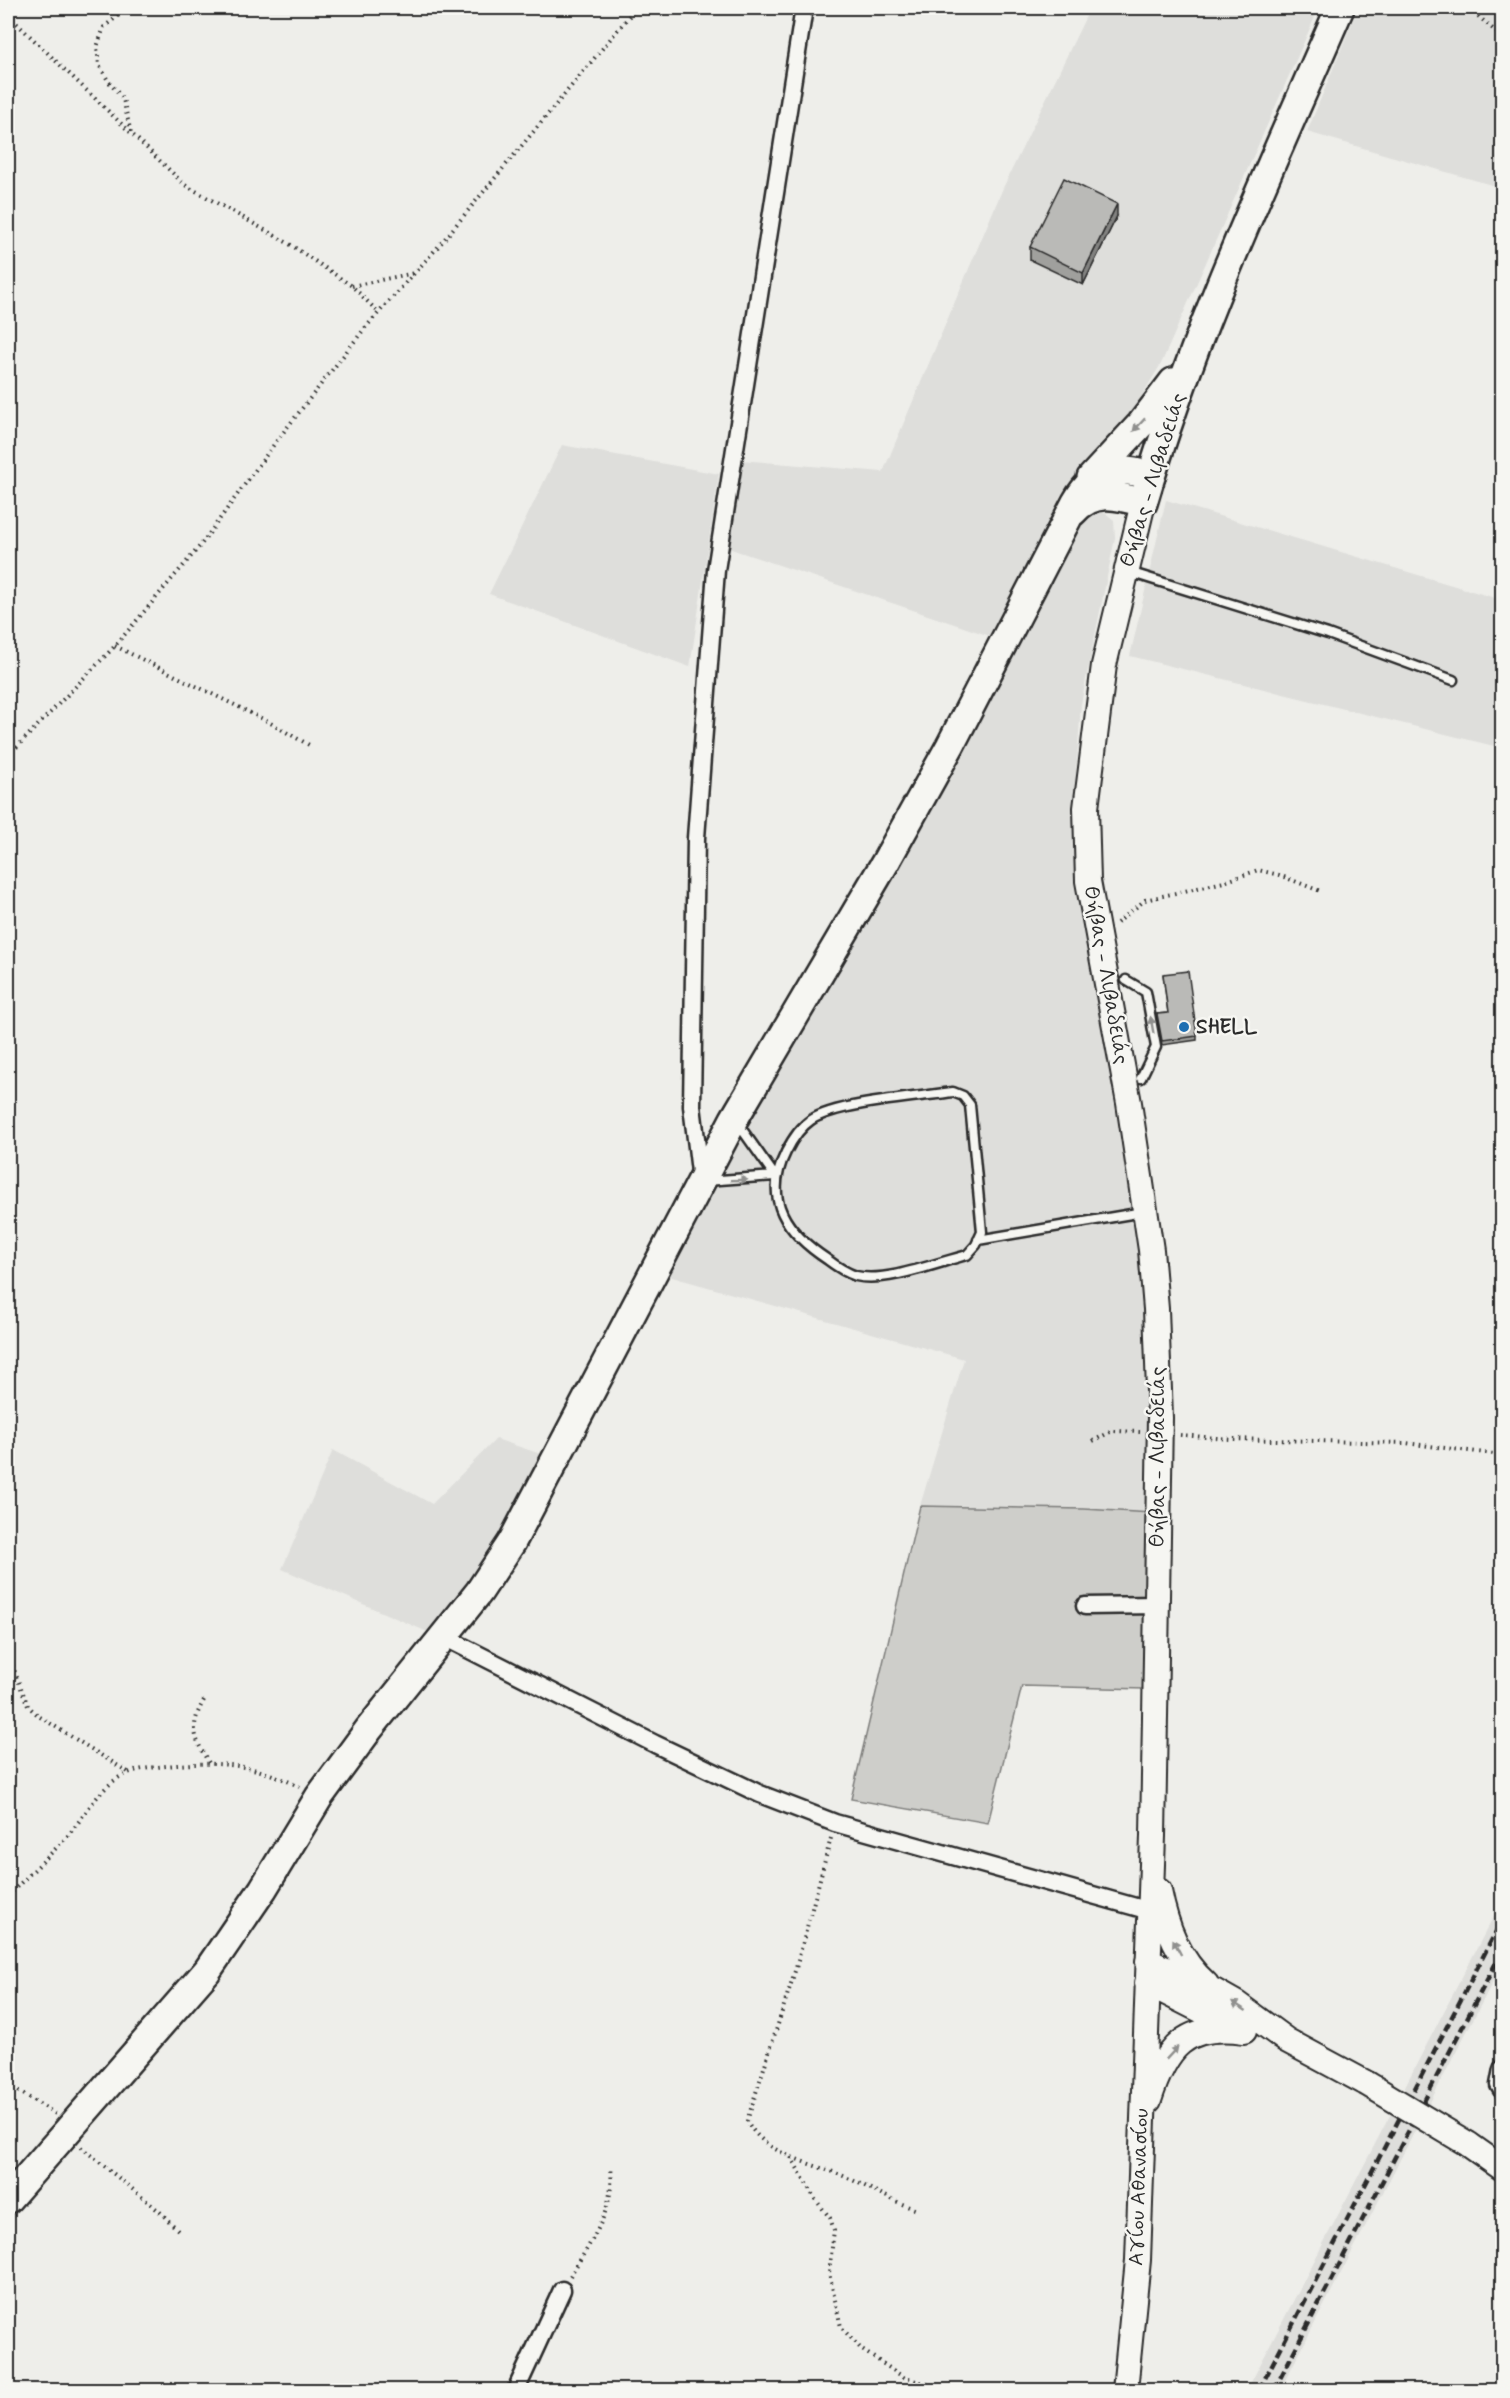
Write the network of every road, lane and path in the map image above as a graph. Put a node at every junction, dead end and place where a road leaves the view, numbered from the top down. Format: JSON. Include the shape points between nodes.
{"nodes":[{"id":1,"x":128,"y":8,"type":"edge"},
{"id":2,"x":636,"y":8,"type":"edge"},
{"id":3,"x":804,"y":8,"type":"edge"},
{"id":4,"x":1340,"y":8,"type":"edge"},
{"id":5,"x":1469,"y":8,"type":"edge"},
{"id":6,"x":8,"y":15,"type":"edge"},
{"id":7,"x":1503,"y":38,"type":"edge"},
{"id":8,"x":131,"y":134,"type":"junction"},
{"id":9,"x":415,"y":273,"type":"junction"},
{"id":10,"x":352,"y":286,"type":"junction"},
{"id":11,"x":379,"y":313,"type":"junction"},
{"id":12,"x":1197,"y":343,"type":"junction"},
{"id":13,"x":1151,"y":476,"type":"junction"},
{"id":14,"x":1083,"y":490,"type":"junction"},
{"id":15,"x":1143,"y":503,"type":"junction"},
{"id":16,"x":1070,"y":515,"type":"junction"},
{"id":17,"x":1126,"y":571,"type":"junction"},
{"id":18,"x":115,"y":646,"type":"junction"},
{"id":19,"x":1453,"y":680,"type":"dead end"},
{"id":20,"x":309,"y":744,"type":"dead end"},
{"id":21,"x":8,"y":756,"type":"edge"},
{"id":22,"x":1320,"y":891,"type":"dead end"},
{"id":23,"x":1100,"y":940,"type":"junction"},
{"id":24,"x":1126,"y":980,"type":"dead end"},
{"id":25,"x":1141,"y":1078,"type":"dead end"},
{"id":26,"x":734,"y":1119,"type":"junction"},
{"id":27,"x":775,"y":1176,"type":"junction"},
{"id":28,"x":702,"y":1181,"type":"junction"},
{"id":29,"x":1145,"y":1211,"type":"junction"},
{"id":30,"x":978,"y":1240,"type":"junction"},
{"id":31,"x":1160,"y":1433,"type":"junction"},
{"id":32,"x":1093,"y":1441,"type":"dead end"},
{"id":33,"x":1503,"y":1455,"type":"edge"},
{"id":34,"x":1157,"y":1605,"type":"junction"},
{"id":35,"x":1085,"y":1606,"type":"dead end"},
{"id":36,"x":444,"y":1636,"type":"junction"},
{"id":37,"x":8,"y":1654,"type":"edge"},
{"id":38,"x":204,"y":1700,"type":"dead end"},
{"id":39,"x":209,"y":1763,"type":"junction"},
{"id":40,"x":129,"y":1772,"type":"junction"},
{"id":41,"x":319,"y":1797,"type":"junction"},
{"id":42,"x":835,"y":1823,"type":"junction"},
{"id":43,"x":1153,"y":1836,"type":"junction"},
{"id":44,"x":8,"y":1896,"type":"edge"},
{"id":45,"x":1150,"y":1911,"type":"junction"},
{"id":46,"x":1147,"y":1972,"type":"junction"},
{"id":47,"x":1214,"y":1991,"type":"junction"},
{"id":48,"x":1244,"y":2031,"type":"junction"},
{"id":49,"x":1286,"y":2040,"type":"junction"},
{"id":50,"x":1503,"y":2069,"type":"edge"},
{"id":51,"x":8,"y":2085,"type":"edge"},
{"id":52,"x":1503,"y":2090,"type":"edge"},
{"id":53,"x":69,"y":2129,"type":"junction"},
{"id":54,"x":1140,"y":2146,"type":"junction"},
{"id":55,"x":791,"y":2156,"type":"junction"},
{"id":56,"x":611,"y":2166,"type":"dead end"},
{"id":57,"x":1503,"y":2168,"type":"edge"},
{"id":58,"x":8,"y":2199,"type":"edge"},
{"id":59,"x":917,"y":2210,"type":"dead end"},
{"id":60,"x":178,"y":2230,"type":"dead end"},
{"id":61,"x":562,"y":2290,"type":"joint"},
{"id":62,"x":516,"y":2391,"type":"edge"},
{"id":63,"x":950,"y":2391,"type":"edge"},
{"id":64,"x":1125,"y":2391,"type":"edge"}],
"edges":[{"from":1,"to":8,"type":"path","via":[[104,27],[97,47],[99,64],[123,99]]},
{"from":2,"to":9,"type":"path"},
{"from":3,"to":28,"type":"street","via":[[716,570],[696,838],[692,1106]]},
{"from":4,"to":12,"type":"main road","name":"Θήβας - Λιβαδειάς"},
{"from":5,"to":7,"type":"path"},
{"from":6,"to":8,"type":"path"},
{"from":8,"to":10,"type":"path","via":[[185,185],[288,243]]},
{"from":9,"to":10,"type":"path"},
{"from":9,"to":11,"type":"path"},
{"from":10,"to":11,"type":"path"},
{"from":11,"to":18,"type":"path","via":[[275,443],[200,546]]},
{"from":12,"to":13,"type":"main road","name":"Θήβας - Λιβαδειάς"},
{"from":12,"to":14,"type":"main road","one_way":true,"via":[[1158,404]]},
{"from":13,"to":14,"type":"main road","via":[[1114,469],[1098,475]]},
{"from":13,"to":15,"type":"main road","name":"Θήβας - Λιβαδειάς"},
{"from":14,"to":16,"type":"main road"},
{"from":15,"to":16,"type":"main road","via":[[1102,495],[1079,505]]},
{"from":15,"to":17,"type":"main road","name":"Θήβας - Λιβαδειάς"},
{"from":16,"to":26,"type":"main road","via":[[934,776]]},
{"from":17,"to":19,"type":"lane","via":[[1328,634]]},
{"from":17,"to":23,"type":"main road","name":"Θήβας - Λιβαδειάς","via":[[1097,704],[1086,808],[1088,881]]},
{"from":18,"to":20,"type":"path"},
{"from":18,"to":21,"type":"path"},
{"from":22,"to":23,"type":"path","via":[[1280,875],[1247,872],[1224,882],[1145,900]]},
{"from":23,"to":29,"type":"main road","name":"Θήβας - Λιβαδειάς"},
{"from":25,"to":24,"type":"lane","one_way":true,"via":[[1156,1047],[1146,992]]},
{"from":26,"to":27,"type":"lane"},
{"from":26,"to":28,"type":"main road"},
{"from":28,"to":27,"type":"lane","one_way":true},
{"from":27,"to":30,"type":"lane","via":[[776,1199],[788,1224],[810,1249],[854,1275],[875,1278],[967,1255]]},
{"from":27,"to":30,"type":"lane","via":[[793,1138],[810,1120],[831,1110],[952,1092],[963,1095],[970,1105],[982,1232]]},
{"from":28,"to":36,"type":"main road","via":[[512,1542]]},
{"from":29,"to":30,"type":"lane"},
{"from":29,"to":31,"type":"main road","name":"Θήβας - Λιβαδειάς","via":[[1156,1309]]},
{"from":31,"to":32,"type":"path","via":[[1112,1431]]},
{"from":31,"to":33,"type":"path","via":[[1230,1439],[1405,1443]]},
{"from":31,"to":34,"type":"main road","name":"Θήβας - Λιβαδειάς"},
{"from":34,"to":35,"type":"street"},
{"from":34,"to":43,"type":"main road","name":"Θήβας - Λιβαδειάς"},
{"from":36,"to":41,"type":"main road"},
{"from":36,"to":42,"type":"street","via":[[655,1744],[760,1794]]},
{"from":37,"to":40,"type":"path","via":[[28,1706]]},
{"from":38,"to":39,"type":"path","via":[[195,1715],[194,1732]]},
{"from":39,"to":40,"type":"path"},
{"from":39,"to":41,"type":"path","via":[[256,1769]]},
{"from":40,"to":44,"type":"path","via":[[100,1794],[64,1840]]},
{"from":41,"to":53,"type":"main road","via":[[220,1955]]},
{"from":42,"to":45,"type":"street"},
{"from":42,"to":55,"type":"path","via":[[796,1968],[747,2121],[754,2135]]},
{"from":43,"to":45,"type":"main road","name":"Θήβας - Λιβαδειάς"},
{"from":47,"to":43,"type":"main road","one_way":true,"via":[[1197,1976],[1171,1935],[1154,1864]]},
{"from":45,"to":46,"type":"main road","name":"Θήβας - Λιβαδειάς"},
{"from":46,"to":47,"type":"main road"},
{"from":46,"to":48,"type":"main road"},
{"from":46,"to":54,"type":"main road","name":"Αγίου Αθανασίου"},
{"from":49,"to":47,"type":"main road","one_way":true},
{"from":48,"to":49,"type":"main road"},
{"from":54,"to":48,"type":"main road","one_way":true,"via":[[1150,2098],[1172,2051],[1207,2029]]},
{"from":49,"to":57,"type":"main road","bridge":true,"via":[[1366,2083]]},
{"from":50,"to":52,"type":"street","via":[[1499,2085]]},
{"from":51,"to":53,"type":"path"},
{"from":53,"to":58,"type":"main road"},
{"from":53,"to":60,"type":"path"},
{"from":54,"to":64,"type":"main road","name":"Αγίου Αθανασίου","via":[[1138,2260]]},
{"from":55,"to":59,"type":"path"},
{"from":55,"to":63,"type":"path","via":[[834,2230],[829,2272],[841,2327],[862,2350],[905,2378]]},
{"from":56,"to":61,"type":"path","via":[[613,2188],[601,2225]]},
{"from":61,"to":62,"type":"street"}]}
